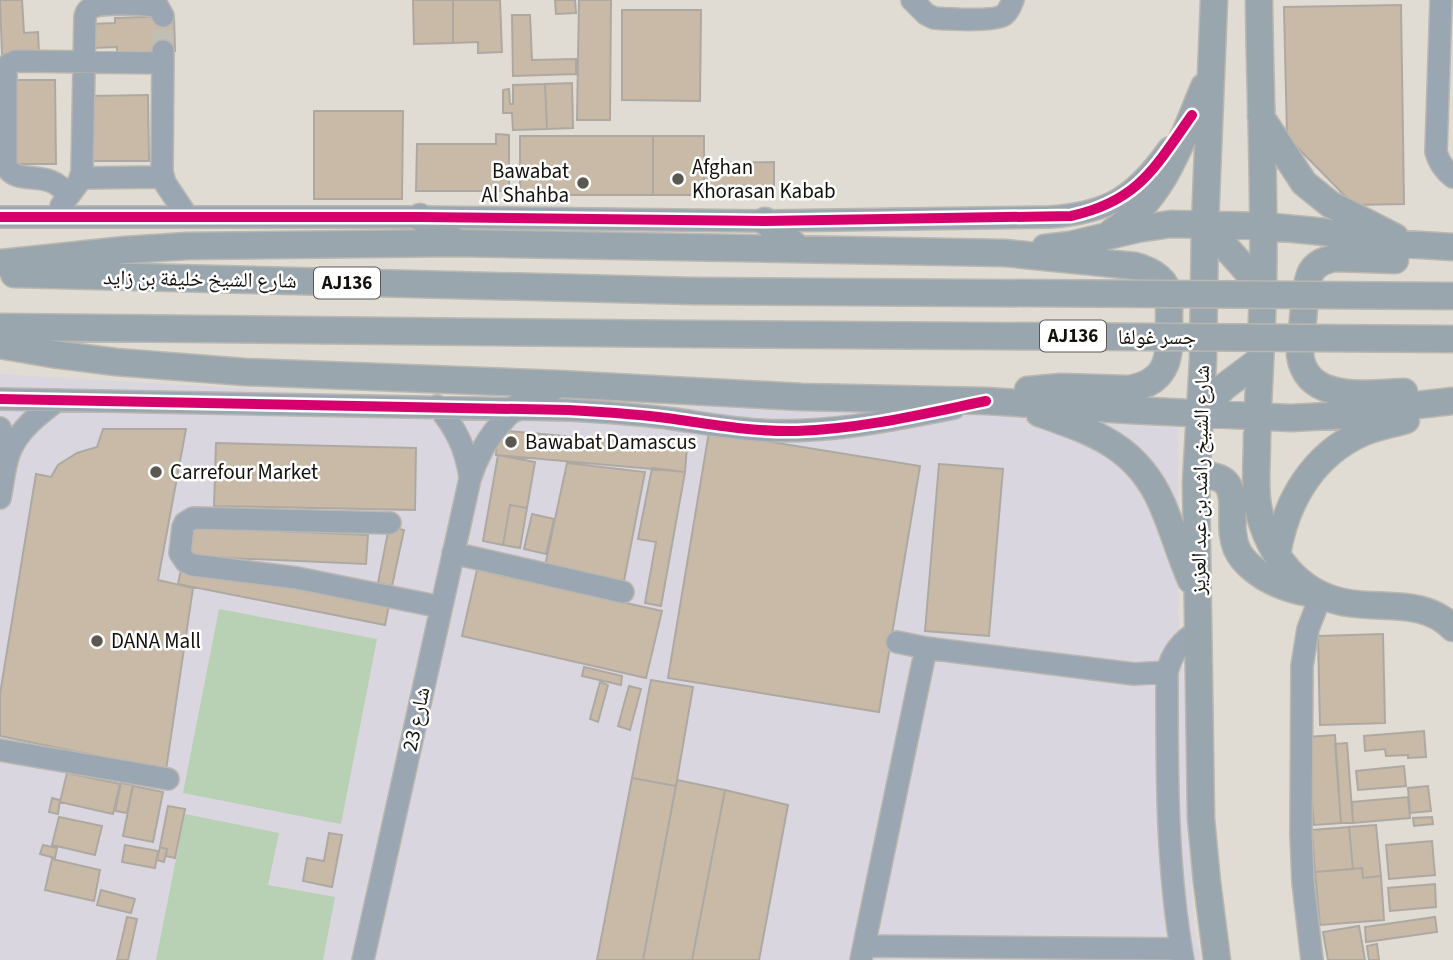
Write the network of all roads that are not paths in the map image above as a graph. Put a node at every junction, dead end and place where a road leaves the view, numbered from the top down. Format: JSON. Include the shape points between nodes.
{"nodes":[{"id":1,"x":912,"y":0,"type":"edge"},
{"id":2,"x":1013,"y":0,"type":"edge"},
{"id":3,"x":1441,"y":0,"type":"edge"},
{"id":4,"x":1262,"y":3,"type":"edge"},
{"id":5,"x":1208,"y":5,"type":"edge"},
{"id":6,"x":163,"y":16,"type":"dead end"},
{"id":7,"x":1447,"y":27,"type":"edge"},
{"id":8,"x":84,"y":62,"type":"junction"},
{"id":9,"x":1212,"y":69,"type":"junction"},
{"id":10,"x":1446,"y":79,"type":"edge"},
{"id":11,"x":1192,"y":115,"type":"junction"},
{"id":12,"x":1261,"y":116,"type":"junction"},
{"id":13,"x":1445,"y":127,"type":"edge"},
{"id":14,"x":163,"y":177,"type":"junction"},
{"id":15,"x":1453,"y":177,"type":"edge"},
{"id":16,"x":74,"y":187,"type":"junction"},
{"id":17,"x":0,"y":216,"type":"edge"},
{"id":18,"x":53,"y":216,"type":"junction"},
{"id":19,"x":187,"y":216,"type":"junction"},
{"id":20,"x":420,"y":217,"type":"junction"},
{"id":21,"x":765,"y":221,"type":"junction"},
{"id":22,"x":1205,"y":224,"type":"junction"},
{"id":23,"x":1265,"y":226,"type":"junction"},
{"id":24,"x":1102,"y":237,"type":"junction"},
{"id":25,"x":457,"y":243,"type":"junction"},
{"id":26,"x":1412,"y":246,"type":"junction"},
{"id":27,"x":1453,"y":247,"type":"edge"},
{"id":28,"x":799,"y":249,"type":"junction"},
{"id":29,"x":1228,"y":250,"type":"junction"},
{"id":30,"x":1005,"y":253,"type":"junction"},
{"id":31,"x":1453,"y":262,"type":"edge"},
{"id":32,"x":0,"y":263,"type":"edge"},
{"id":33,"x":0,"y":274,"type":"edge"},
{"id":34,"x":1204,"y":285,"type":"junction"},
{"id":35,"x":694,"y":291,"type":"joint"},
{"id":36,"x":1453,"y":296,"type":"edge"},
{"id":37,"x":1263,"y":300,"type":"junction"},
{"id":38,"x":0,"y":327,"type":"edge"},
{"id":39,"x":1453,"y":339,"type":"edge"},
{"id":40,"x":0,"y":345,"type":"edge"},
{"id":41,"x":1203,"y":360,"type":"junction"},
{"id":42,"x":1260,"y":360,"type":"junction"},
{"id":43,"x":559,"y":384,"type":"junction"},
{"id":44,"x":1224,"y":387,"type":"junction"},
{"id":45,"x":1453,"y":393,"type":"edge"},
{"id":46,"x":0,"y":399,"type":"edge"},
{"id":47,"x":58,"y":400,"type":"junction"},
{"id":48,"x":997,"y":401,"type":"junction"},
{"id":49,"x":1453,"y":401,"type":"edge"},
{"id":50,"x":437,"y":406,"type":"junction"},
{"id":51,"x":516,"y":408,"type":"junction"},
{"id":52,"x":1453,"y":409,"type":"edge"},
{"id":53,"x":1200,"y":413,"type":"junction"},
{"id":54,"x":1257,"y":416,"type":"junction"},
{"id":55,"x":0,"y":428,"type":"edge"},
{"id":56,"x":9,"y":453,"type":"junction"},
{"id":57,"x":470,"y":479,"type":"junction"},
{"id":58,"x":1196,"y":482,"type":"junction"},
{"id":59,"x":0,"y":498,"type":"edge"},
{"id":60,"x":390,"y":523,"type":"dead end"},
{"id":61,"x":453,"y":553,"type":"junction"},
{"id":62,"x":1277,"y":555,"type":"junction"},
{"id":63,"x":623,"y":592,"type":"dead end"},
{"id":64,"x":1197,"y":592,"type":"junction"},
{"id":65,"x":1321,"y":595,"type":"junction"},
{"id":66,"x":441,"y":607,"type":"junction"},
{"id":67,"x":1448,"y":622,"type":"edge"},
{"id":68,"x":1198,"y":631,"type":"junction"},
{"id":69,"x":897,"y":642,"type":"dead end"},
{"id":70,"x":926,"y":648,"type":"junction"},
{"id":71,"x":1167,"y":672,"type":"junction"},
{"id":72,"x":0,"y":750,"type":"edge"},
{"id":73,"x":168,"y":779,"type":"dead end"},
{"id":74,"x":862,"y":953,"type":"edge"},
{"id":75,"x":1182,"y":955,"type":"edge"},
{"id":76,"x":363,"y":960,"type":"edge"},
{"id":77,"x":1217,"y":960,"type":"edge"},
{"id":78,"x":1312,"y":960,"type":"edge"}],
"edges":[{"from":1,"to":2,"type":"street","via":[[934,18],[980,19],[1004,15]]},
{"from":3,"to":7,"type":"street"},
{"from":4,"to":12,"type":"main road"},
{"from":5,"to":9,"type":"main road","name":"شارع الشيخ راشد بن عبد العزيز"},
{"from":6,"to":8,"type":"street","via":[[158,7],[149,5],[91,8],[85,17]]},
{"from":7,"to":10,"type":"street"},
{"from":8,"to":14,"type":"street","via":[[163,57]]},
{"from":8,"to":16,"type":"street","via":[[82,166]]},
{"from":8,"to":16,"type":"street","via":[[12,61],[7,67],[9,172]]},
{"from":9,"to":11,"type":"main road"},
{"from":9,"to":22,"type":"main road","name":"شارع الشيخ راشد بن عبد العزيز"},
{"from":10,"to":13,"type":"street"},
{"from":11,"to":21,"type":"street","via":[[1130,192],[1072,216]]},
{"from":11,"to":24,"type":"main road","via":[[1159,185],[1128,220]]},
{"from":12,"to":23,"type":"main road"},
{"from":12,"to":26,"type":"main road","via":[[1304,183],[1330,204]]},
{"from":13,"to":15,"type":"street","via":[[1436,152]]},
{"from":14,"to":16,"type":"street"},
{"from":14,"to":19,"type":"street"},
{"from":16,"to":18,"type":"street"},
{"from":17,"to":18,"type":"street"},
{"from":18,"to":19,"type":"street"},
{"from":19,"to":20,"type":"street"},
{"from":20,"to":21,"type":"street"},
{"from":20,"to":25,"type":"main road"},
{"from":21,"to":28,"type":"main road"},
{"from":22,"to":23,"type":"main road"},
{"from":22,"to":24,"type":"main road","via":[[1154,226]]},
{"from":22,"to":29,"type":"main road"},
{"from":22,"to":34,"type":"main road","name":"شارع الشيخ راشد بن عبد العزيز"},
{"from":23,"to":26,"type":"main road"},
{"from":23,"to":29,"type":"main road"},
{"from":23,"to":37,"type":"main road"},
{"from":24,"to":30,"type":"main road"},
{"from":25,"to":28,"type":"main road"},
{"from":25,"to":32,"type":"main road","via":[[162,248]]},
{"from":26,"to":27,"type":"main road"},
{"from":28,"to":30,"type":"main road"},
{"from":29,"to":34,"type":"main road","via":[[1212,265]]},
{"from":29,"to":37,"type":"main road","via":[[1248,272]]},
{"from":30,"to":48,"type":"main road","via":[[1135,266],[1155,274],[1169,296],[1168,357],[1158,376],[1140,388],[1042,388],[1013,392]]},
{"from":31,"to":45,"type":"main road","via":[[1335,258],[1320,262],[1308,280],[1300,355],[1311,380],[1338,392]]},
{"from":33,"to":35,"type":"main road","name":"شارع الشيخ خليفة بن زايد","number":"AJ136"},
{"from":34,"to":41,"type":"main road","name":"شارع الشيخ راشد بن عبد العزيز"},
{"from":35,"to":36,"type":"main road","name":"جسر غولفا","number":"AJ136","bridge":true},
{"from":37,"to":42,"type":"main road"},
{"from":38,"to":39,"type":"main road","name":"جسر غولفا","number":"AJ136","bridge":true},
{"from":40,"to":43,"type":"main road","via":[[180,368]]},
{"from":41,"to":44,"type":"main road"},
{"from":41,"to":53,"type":"main road","name":"شارع الشيخ راشد بن عبد العزيز"},
{"from":42,"to":44,"type":"main road"},
{"from":42,"to":54,"type":"main road"},
{"from":43,"to":48,"type":"main road","via":[[802,397]]},
{"from":43,"to":51,"type":"main road"},
{"from":44,"to":53,"type":"main road"},
{"from":44,"to":54,"type":"main road"},
{"from":46,"to":47,"type":"street"},
{"from":47,"to":50,"type":"street"},
{"from":47,"to":56,"type":"street","via":[[35,418]]},
{"from":48,"to":51,"type":"street","via":[[865,425],[795,431],[731,428],[621,413]]},
{"from":48,"to":53,"type":"main road"},
{"from":48,"to":64,"type":"main road","via":[[1098,435],[1137,464],[1159,498]]},
{"from":49,"to":54,"type":"main road","via":[[1315,417]]},
{"from":50,"to":51,"type":"street"},
{"from":50,"to":57,"type":"street","name":"شارع 23","via":[[464,447]]},
{"from":51,"to":57,"type":"street","name":"شارع 23","via":[[487,440]]},
{"from":52,"to":62,"type":"main road","via":[[1364,432],[1331,453],[1294,498]]},
{"from":53,"to":54,"type":"main road"},
{"from":53,"to":58,"type":"main road","name":"شارع الشيخ راشد بن عبد العزيز"},
{"from":54,"to":62,"type":"main road","via":[[1257,498],[1261,522]]},
{"from":55,"to":56,"type":"street"},
{"from":56,"to":59,"type":"street"},
{"from":57,"to":61,"type":"street","name":"شارع 23"},
{"from":58,"to":64,"type":"main road","name":"شارع الشيخ راشد بن عبد العزيز"},
{"from":58,"to":65,"type":"main road","via":[[1216,477],[1232,492],[1234,542],[1253,569],[1282,586]]},
{"from":60,"to":66,"type":"street","via":[[192,518],[183,527],[180,553],[193,565],[297,578]]},
{"from":61,"to":63,"type":"street"},
{"from":61,"to":66,"type":"street","name":"شارع 23"},
{"from":62,"to":65,"type":"main road","via":[[1296,578]]},
{"from":64,"to":68,"type":"main road","name":"شارع الشيخ راشد بن عبد العزيز"},
{"from":65,"to":67,"type":"main road","via":[[1349,604],[1424,610]]},
{"from":65,"to":78,"type":"street","via":[[1308,629],[1302,666],[1301,834]]},
{"from":66,"to":76,"type":"street","name":"شارع 23"},
{"from":68,"to":71,"type":"street","via":[[1174,652]]},
{"from":68,"to":77,"type":"main road","name":"شارع الشيخ راشد بن عبد العزيز","via":[[1201,819]]},
{"from":69,"to":70,"type":"street"},
{"from":70,"to":71,"type":"street","via":[[1134,674]]},
{"from":70,"to":74,"type":"street"},
{"from":71,"to":75,"type":"street","via":[[1168,823]]},
{"from":72,"to":73,"type":"street"},
{"from":74,"to":75,"type":"street"}]}
